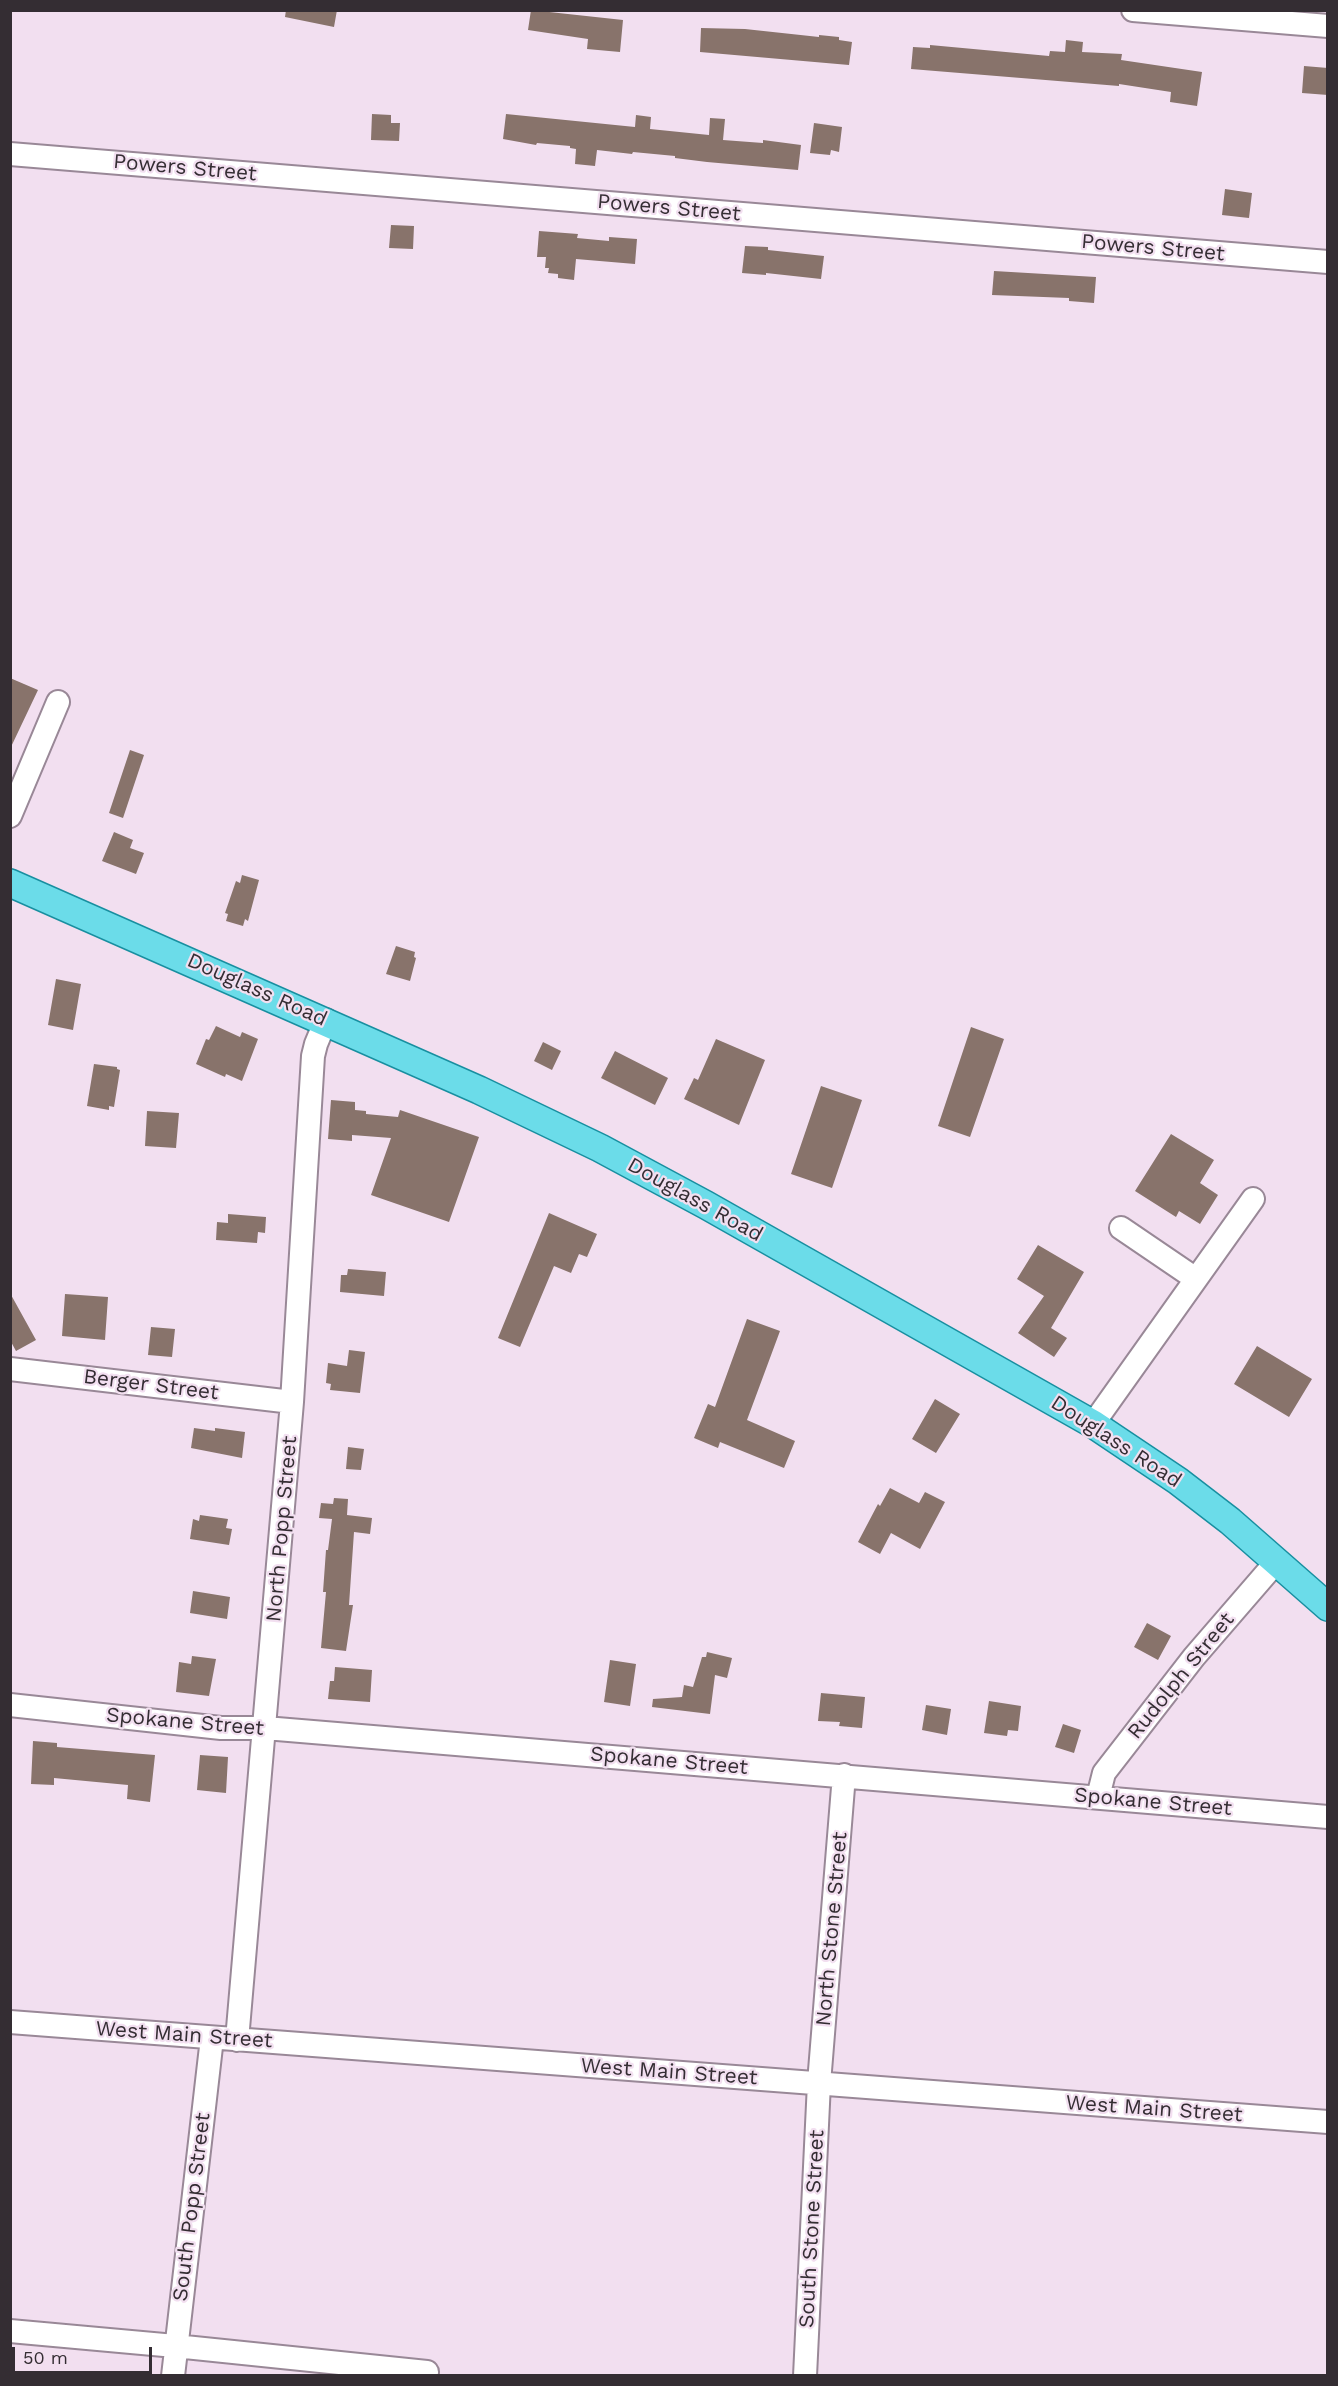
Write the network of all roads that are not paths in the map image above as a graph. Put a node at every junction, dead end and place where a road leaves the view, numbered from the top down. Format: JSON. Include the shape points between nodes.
{"nodes":[{"id":1,"x":1133,"y":10,"type":"edge"},
{"id":2,"x":1246,"y":15,"type":"edge"},
{"id":3,"x":1328,"y":26,"type":"edge"},
{"id":4,"x":10,"y":154,"type":"edge"},
{"id":5,"x":1328,"y":262,"type":"edge"},
{"id":6,"x":58,"y":702,"type":"dead end"},
{"id":7,"x":10,"y":816,"type":"edge"},
{"id":8,"x":10,"y":883,"type":"edge"},
{"id":9,"x":326,"y":1020,"type":"junction"},
{"id":10,"x":1252,"y":1199,"type":"dead end"},
{"id":11,"x":1121,"y":1228,"type":"dead end"},
{"id":12,"x":1196,"y":1279,"type":"junction"},
{"id":13,"x":10,"y":1369,"type":"edge"},
{"id":14,"x":292,"y":1402,"type":"junction"},
{"id":15,"x":1092,"y":1424,"type":"junction"},
{"id":16,"x":1277,"y":1561,"type":"junction"},
{"id":17,"x":1328,"y":1607,"type":"edge"},
{"id":18,"x":10,"y":1705,"type":"edge"},
{"id":19,"x":265,"y":1728,"type":"junction"},
{"id":20,"x":844,"y":1775,"type":"junction"},
{"id":21,"x":1098,"y":1797,"type":"junction"},
{"id":22,"x":1328,"y":1817,"type":"edge"},
{"id":23,"x":10,"y":2022,"type":"edge"},
{"id":24,"x":212,"y":2038,"type":"junction"},
{"id":25,"x":237,"y":2040,"type":"junction"},
{"id":26,"x":819,"y":2083,"type":"junction"},
{"id":27,"x":1328,"y":2122,"type":"edge"},
{"id":28,"x":10,"y":2331,"type":"edge"},
{"id":29,"x":175,"y":2346,"type":"junction"},
{"id":30,"x":427,"y":2372,"type":"dead end"},
{"id":31,"x":173,"y":2376,"type":"edge"},
{"id":32,"x":805,"y":2376,"type":"edge"}],
"edges":[{"from":1,"to":2,"type":"street"},
{"from":2,"to":3,"type":"street"},
{"from":4,"to":5,"type":"street","name":"Powers Street"},
{"from":6,"to":7,"type":"street"},
{"from":8,"to":9,"type":"main road","name":"Douglass Road"},
{"from":9,"to":14,"type":"street","name":"North Popp Street","via":[[314,1056]]},
{"from":9,"to":15,"type":"main road","name":"Douglass Road","via":[[600,1148]]},
{"from":10,"to":12,"type":"street"},
{"from":11,"to":12,"type":"street"},
{"from":12,"to":15,"type":"street"},
{"from":13,"to":14,"type":"street","name":"Berger Street"},
{"from":14,"to":19,"type":"street","name":"North Popp Street"},
{"from":15,"to":16,"type":"main road","name":"Douglass Road","via":[[1178,1481]]},
{"from":16,"to":17,"type":"main road","name":"Douglass Road"},
{"from":16,"to":21,"type":"street","name":"Rudolph Street","via":[[1194,1657],[1104,1773]]},
{"from":18,"to":19,"type":"street","name":"Spokane Street","via":[[221,1728]]},
{"from":19,"to":20,"type":"street","name":"Spokane Street"},
{"from":19,"to":25,"type":"street","name":"North Popp Street"},
{"from":20,"to":21,"type":"street","name":"Spokane Street"},
{"from":20,"to":26,"type":"street","name":"North Stone Street"},
{"from":21,"to":22,"type":"street","name":"Spokane Street"},
{"from":23,"to":24,"type":"street","name":"West Main Street"},
{"from":24,"to":25,"type":"street","name":"West Main Street"},
{"from":24,"to":29,"type":"street","name":"South Popp Street"},
{"from":25,"to":26,"type":"street","name":"West Main Street"},
{"from":26,"to":27,"type":"street","name":"West Main Street"},
{"from":26,"to":32,"type":"street","name":"South Stone Street"},
{"from":28,"to":29,"type":"street"},
{"from":29,"to":30,"type":"street"},
{"from":29,"to":31,"type":"street","name":"South Popp Street"}]}
